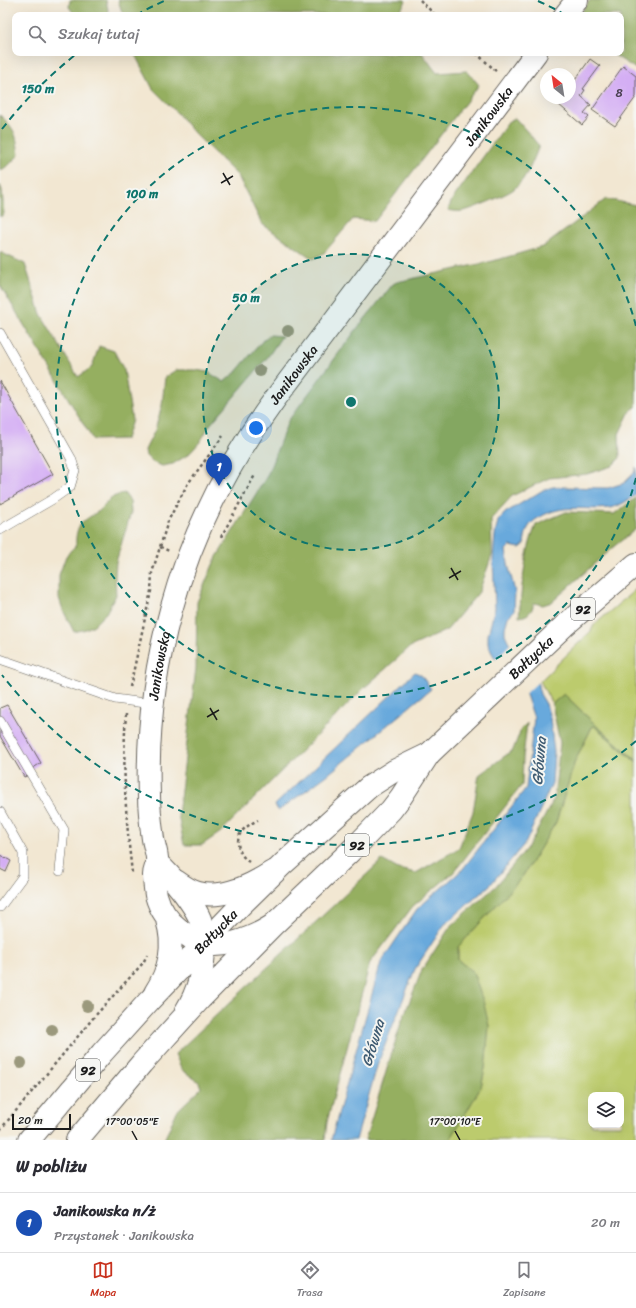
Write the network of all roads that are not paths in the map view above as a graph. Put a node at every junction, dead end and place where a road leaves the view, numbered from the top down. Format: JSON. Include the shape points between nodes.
{"nodes":[{"id":1,"x":577,"y":0,"type":"edge"},
{"id":2,"x":568,"y":12,"type":"edge"},
{"id":3,"x":534,"y":56,"type":"edge"},
{"id":4,"x":0,"y":333,"type":"edge"},
{"id":5,"x":0,"y":530,"type":"edge"},
{"id":6,"x":636,"y":564,"type":"edge"},
{"id":7,"x":0,"y":659,"type":"edge"},
{"id":8,"x":152,"y":704,"type":"junction"},
{"id":9,"x":0,"y":721,"type":"edge"},
{"id":10,"x":429,"y":754,"type":"junction"},
{"id":11,"x":0,"y":812,"type":"edge"},
{"id":12,"x":283,"y":864,"type":"junction"},
{"id":13,"x":164,"y":869,"type":"junction"},
{"id":14,"x":60,"y":871,"type":"dead end"},
{"id":15,"x":0,"y":907,"type":"edge"},
{"id":16,"x":168,"y":920,"type":"junction"},
{"id":17,"x":273,"y":925,"type":"junction"},
{"id":18,"x":204,"y":943,"type":"junction"},
{"id":19,"x":149,"y":1001,"type":"junction"},
{"id":20,"x":176,"y":1026,"type":"junction"},
{"id":21,"x":29,"y":1140,"type":"edge"},
{"id":22,"x":77,"y":1140,"type":"edge"}],
"edges":[{"from":1,"to":2,"type":"street"},
{"from":3,"to":8,"type":"street","name":"Janikowska","via":[[248,437],[207,512],[184,570],[163,641]]},
{"from":4,"to":5,"type":"lane","via":[[71,458],[75,470],[70,487]]},
{"from":6,"to":10,"type":"street","name":"Bałtycka","number":"92","via":[[585,607]]},
{"from":7,"to":8,"type":"lane","via":[[115,698]]},
{"from":8,"to":13,"type":"street","name":"Janikowska","via":[[148,755],[149,798],[153,836]]},
{"from":9,"to":14,"type":"lane","via":[[64,830]]},
{"from":10,"to":12,"type":"street","name":"Bałtycka","number":"92","via":[[369,787]]},
{"from":10,"to":17,"type":"street","name":"Bałtycka","number":"92","via":[[391,810]]},
{"from":11,"to":15,"type":"lane","via":[[23,854],[23,876]]},
{"from":12,"to":13,"type":"street","via":[[238,889],[211,895],[198,893],[184,886]]},
{"from":12,"to":18,"type":"street","name":"Bałtycka","number":"92"},
{"from":13,"to":16,"type":"street","name":"Janikowska","via":[[154,875],[156,894]]},
{"from":13,"to":18,"type":"street","name":"Janikowska","via":[[198,914],[203,927]]},
{"from":16,"to":18,"type":"street","name":"Janikowska","via":[[192,939]]},
{"from":16,"to":19,"type":"street","via":[[171,936],[168,963],[160,985]]},
{"from":17,"to":18,"type":"street","name":"Janikowska","via":[[245,939],[223,944]]},
{"from":17,"to":20,"type":"street","name":"Bałtycka","number":"92"},
{"from":18,"to":19,"type":"street","name":"Bałtycka","number":"92"},
{"from":18,"to":20,"type":"street","name":"Janikowska","via":[[203,971],[197,990]]},
{"from":19,"to":21,"type":"street","name":"Bałtycka","number":"92"},
{"from":20,"to":22,"type":"street","name":"Bałtycka","number":"92"}]}
